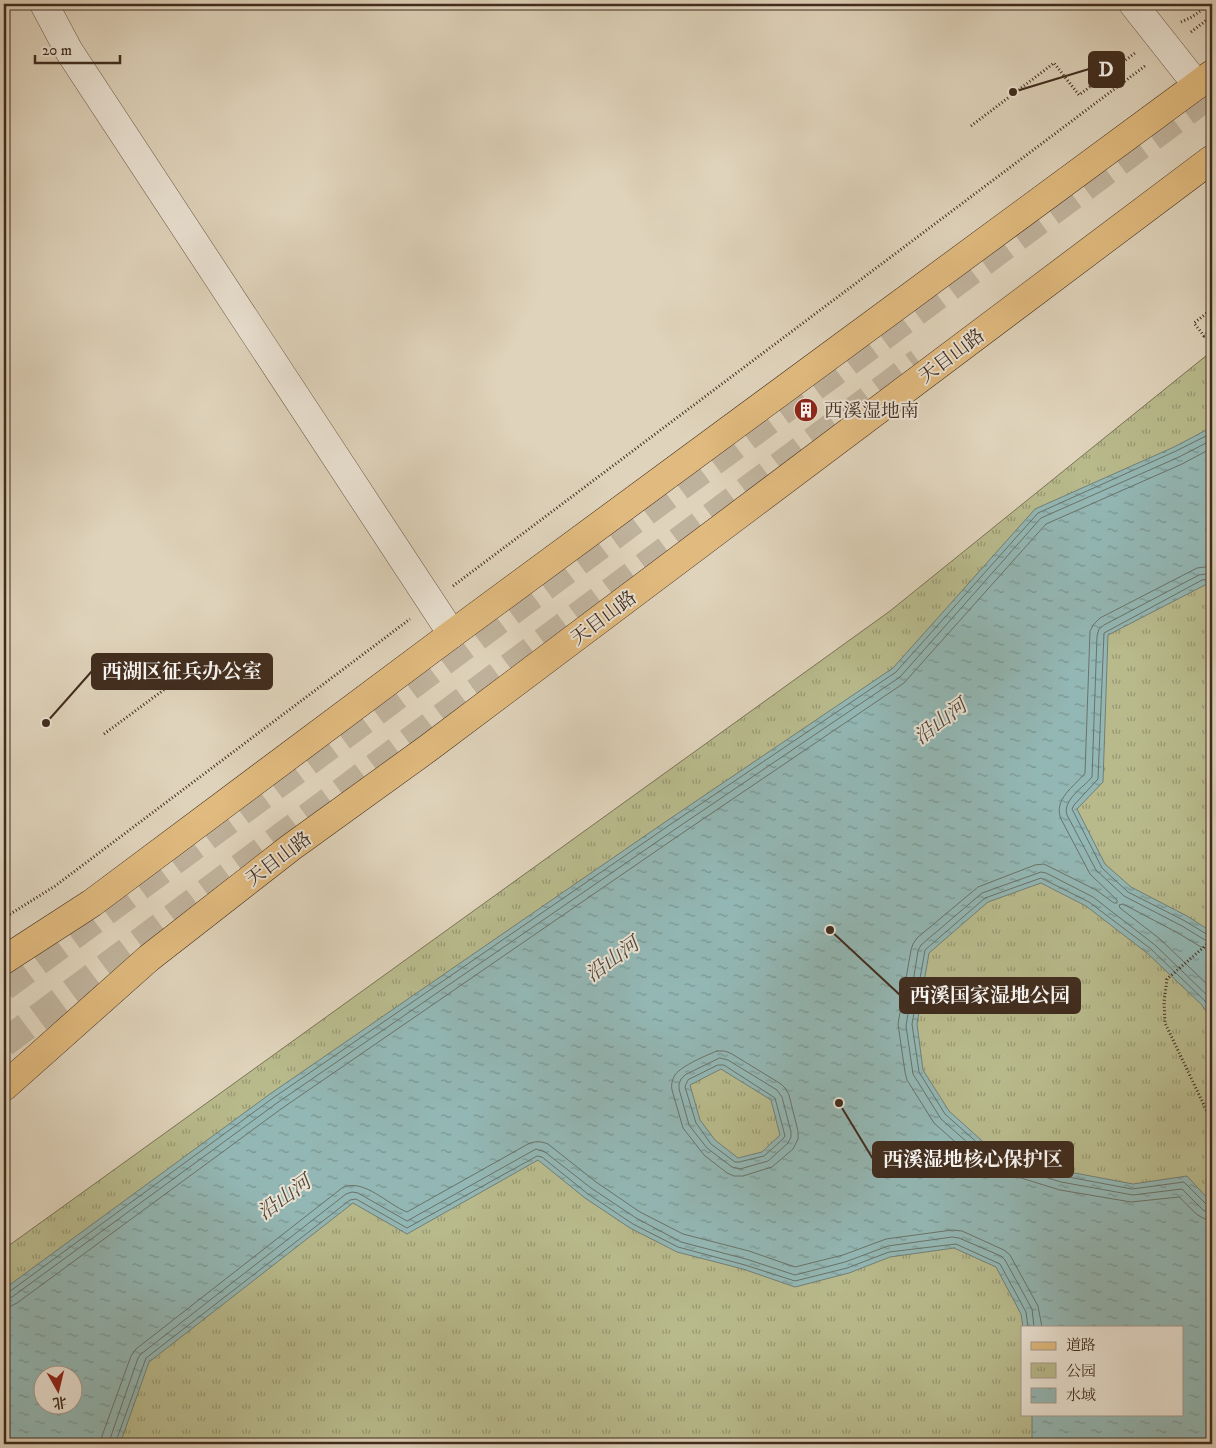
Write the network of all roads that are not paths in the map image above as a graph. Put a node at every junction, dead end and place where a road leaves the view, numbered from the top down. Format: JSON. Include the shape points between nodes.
{"nodes":[{"id":1,"x":44,"y":4,"type":"edge"},
{"id":2,"x":1133,"y":4,"type":"edge"},
{"id":3,"x":1205,"y":79,"type":"edge"},
{"id":4,"x":1212,"y":159,"type":"edge"},
{"id":5,"x":452,"y":634,"type":"junction"},
{"id":6,"x":4,"y":960,"type":"edge"},
{"id":7,"x":4,"y":1087,"type":"edge"}],
"edges":[{"from":1,"to":5,"type":"street","via":[[68,51]]},
{"from":2,"to":3,"type":"street","via":[[1168,49]]},
{"from":3,"to":5,"type":"main road"},
{"from":4,"to":7,"type":"main road","name":"天目山路","via":[[290,848],[149,958]]},
{"from":5,"to":6,"type":"main road","via":[[92,903]]}]}
